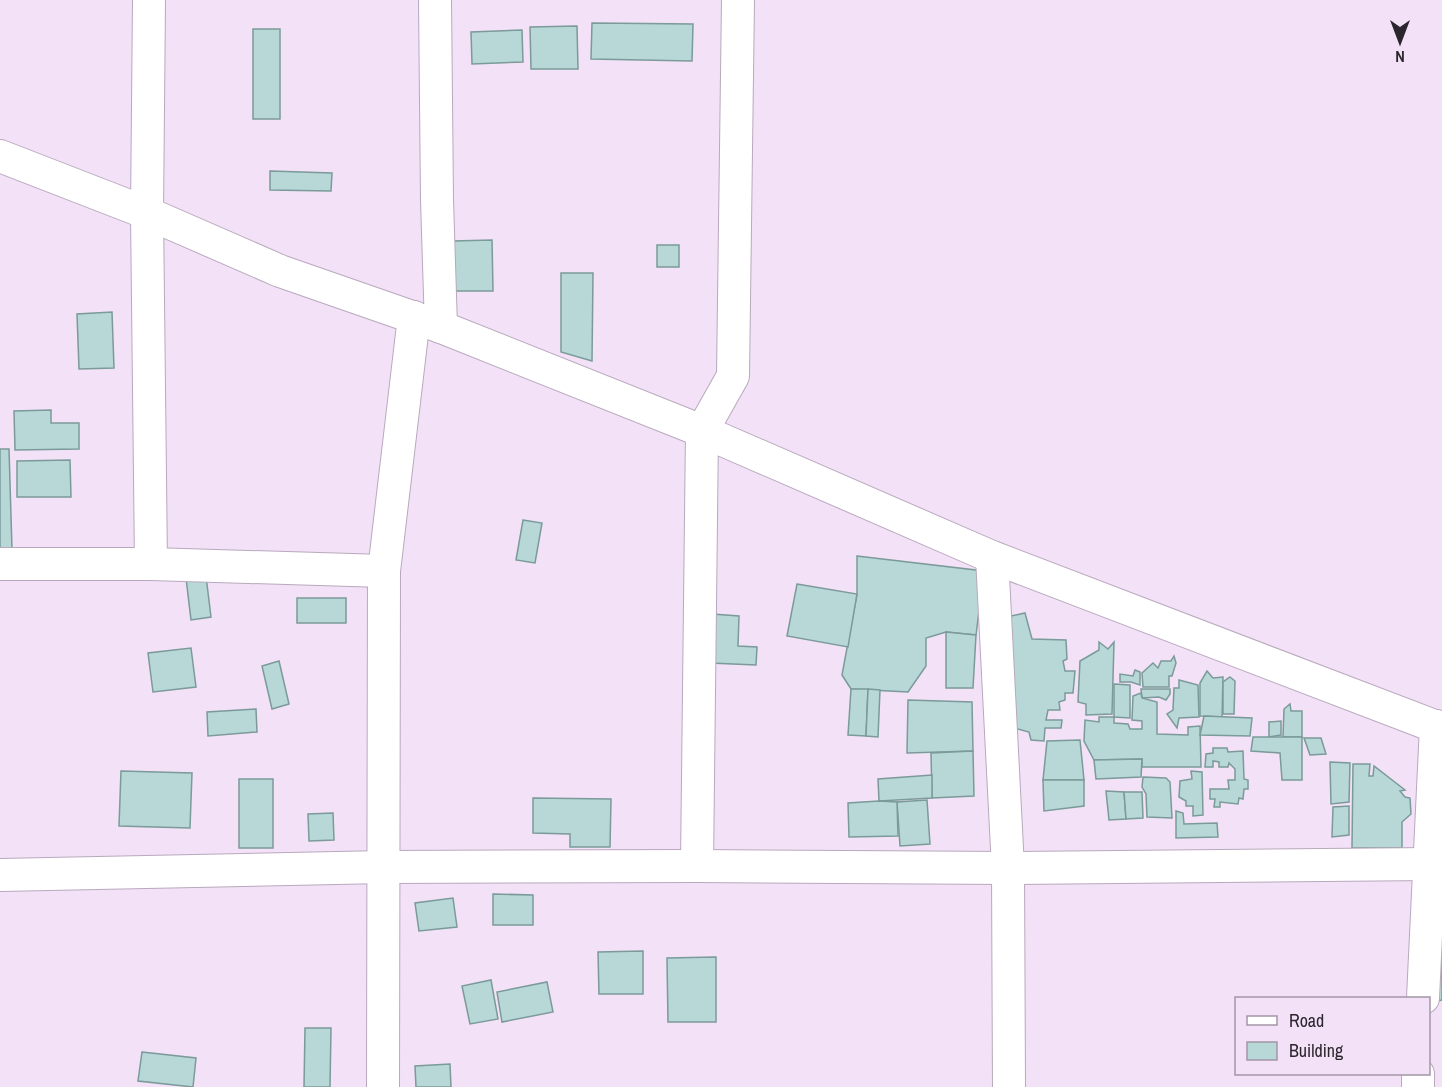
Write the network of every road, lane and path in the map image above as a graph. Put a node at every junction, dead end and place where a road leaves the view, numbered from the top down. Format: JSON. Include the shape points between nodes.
{"nodes":[{"id":1,"x":149,"y":0,"type":"edge"},
{"id":2,"x":435,"y":0,"type":"edge"},
{"id":3,"x":738,"y":0,"type":"edge"},
{"id":4,"x":0,"y":156,"type":"edge"},
{"id":5,"x":147,"y":213,"type":"junction"},
{"id":6,"x":427,"y":322,"type":"junction"},
{"id":7,"x":702,"y":431,"type":"junction"},
{"id":8,"x":992,"y":557,"type":"junction"},
{"id":9,"x":0,"y":564,"type":"edge"},
{"id":10,"x":151,"y":564,"type":"junction"},
{"id":11,"x":384,"y":572,"type":"junction"},
{"id":12,"x":1439,"y":728,"type":"edge"},
{"id":13,"x":1430,"y":864,"type":"junction"},
{"id":14,"x":697,"y":866,"type":"junction"},
{"id":15,"x":384,"y":867,"type":"junction"},
{"id":16,"x":1008,"y":868,"type":"junction"},
{"id":17,"x":0,"y":874,"type":"edge"},
{"id":18,"x":1423,"y":997,"type":"edge"},
{"id":19,"x":383,"y":1087,"type":"edge"},
{"id":20,"x":1009,"y":1087,"type":"edge"}],
"edges":[{"from":1,"to":5,"type":"street"},
{"from":2,"to":6,"type":"street","via":[[437,200]]},
{"from":3,"to":7,"type":"street","via":[[734,376]]},
{"from":4,"to":5,"type":"street"},
{"from":5,"to":6,"type":"street","via":[[280,271]]},
{"from":5,"to":10,"type":"street"},
{"from":6,"to":7,"type":"street"},
{"from":6,"to":11,"type":"street"},
{"from":7,"to":8,"type":"street"},
{"from":7,"to":14,"type":"street"},
{"from":8,"to":12,"type":"street"},
{"from":8,"to":16,"type":"street"},
{"from":9,"to":10,"type":"street"},
{"from":10,"to":11,"type":"street"},
{"from":11,"to":15,"type":"street"},
{"from":12,"to":13,"type":"street"},
{"from":13,"to":16,"type":"street"},
{"from":13,"to":18,"type":"street"},
{"from":14,"to":15,"type":"street"},
{"from":14,"to":16,"type":"street"},
{"from":15,"to":17,"type":"street"},
{"from":15,"to":19,"type":"street"},
{"from":16,"to":20,"type":"street"}]}
